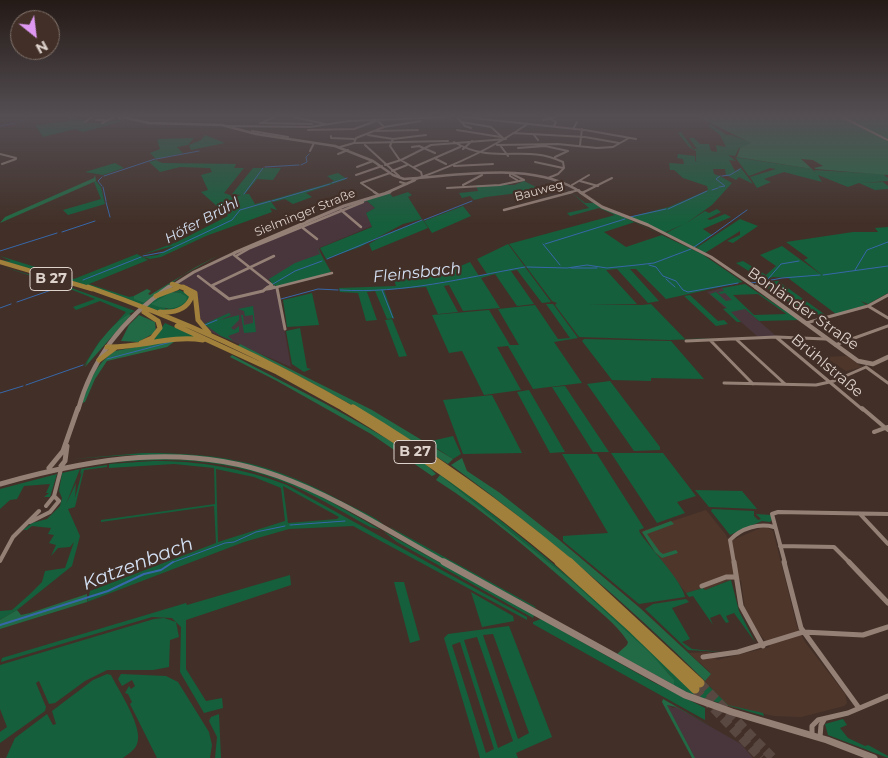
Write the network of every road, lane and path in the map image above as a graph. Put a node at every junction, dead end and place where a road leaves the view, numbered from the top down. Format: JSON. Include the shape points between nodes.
{"nodes":[{"id":1,"x":342,"y":152,"type":"edge"},
{"id":2,"x":353,"y":152,"type":"edge"},
{"id":3,"x":373,"y":152,"type":"edge"},
{"id":4,"x":394,"y":152,"type":"edge"},
{"id":5,"x":414,"y":152,"type":"edge"},
{"id":6,"x":449,"y":152,"type":"edge"},
{"id":7,"x":471,"y":152,"type":"edge"},
{"id":8,"x":483,"y":152,"type":"edge"},
{"id":9,"x":505,"y":152,"type":"edge"},
{"id":10,"x":565,"y":152,"type":"edge"},
{"id":11,"x":0,"y":154,"type":"edge"},
{"id":12,"x":338,"y":154,"type":"dead end"},
{"id":13,"x":477,"y":155,"type":"junction"},
{"id":14,"x":508,"y":156,"type":"junction"},
{"id":15,"x":554,"y":157,"type":"junction"},
{"id":16,"x":435,"y":159,"type":"junction"},
{"id":17,"x":399,"y":160,"type":"junction"},
{"id":18,"x":383,"y":161,"type":"junction"},
{"id":19,"x":374,"y":162,"type":"junction"},
{"id":20,"x":535,"y":162,"type":"dead end"},
{"id":21,"x":2,"y":164,"type":"dead end"},
{"id":22,"x":446,"y":164,"type":"dead end"},
{"id":23,"x":493,"y":164,"type":"dead end"},
{"id":24,"x":383,"y":165,"type":"junction"},
{"id":25,"x":407,"y":165,"type":"junction"},
{"id":26,"x":454,"y":166,"type":"junction"},
{"id":27,"x":357,"y":167,"type":"dead end"},
{"id":28,"x":413,"y":168,"type":"junction"},
{"id":29,"x":564,"y":168,"type":"junction"},
{"id":30,"x":390,"y":171,"type":"junction"},
{"id":31,"x":510,"y":172,"type":"junction"},
{"id":32,"x":356,"y":175,"type":"dead end"},
{"id":33,"x":482,"y":175,"type":"junction"},
{"id":34,"x":589,"y":175,"type":"dead end"},
{"id":35,"x":422,"y":176,"type":"junction"},
{"id":36,"x":403,"y":178,"type":"junction"},
{"id":37,"x":548,"y":178,"type":"junction"},
{"id":38,"x":612,"y":178,"type":"dead end"},
{"id":39,"x":416,"y":179,"type":"junction"},
{"id":40,"x":517,"y":180,"type":"dead end"},
{"id":41,"x":580,"y":180,"type":"junction"},
{"id":42,"x":400,"y":182,"type":"dead end"},
{"id":43,"x":408,"y":184,"type":"junction"},
{"id":44,"x":572,"y":185,"type":"junction"},
{"id":45,"x":463,"y":186,"type":"junction"},
{"id":46,"x":599,"y":186,"type":"junction"},
{"id":47,"x":447,"y":188,"type":"dead end"},
{"id":48,"x":579,"y":190,"type":"junction"},
{"id":49,"x":582,"y":193,"type":"junction"},
{"id":50,"x":379,"y":195,"type":"junction"},
{"id":51,"x":363,"y":202,"type":"dead end"},
{"id":52,"x":340,"y":210,"type":"junction"},
{"id":53,"x":504,"y":210,"type":"dead end"},
{"id":54,"x":361,"y":227,"type":"dead end"},
{"id":55,"x":303,"y":228,"type":"junction"},
{"id":56,"x":317,"y":239,"type":"dead end"},
{"id":57,"x":229,"y":254,"type":"junction"},
{"id":58,"x":236,"y":256,"type":"junction"},
{"id":59,"x":274,"y":256,"type":"dead end"},
{"id":60,"x":0,"y":263,"type":"edge"},
{"id":61,"x":251,"y":267,"type":"junction"},
{"id":62,"x":332,"y":273,"type":"dead end"},
{"id":63,"x":198,"y":276,"type":"dead end"},
{"id":64,"x":271,"y":285,"type":"junction"},
{"id":65,"x":173,"y":286,"type":"junction"},
{"id":66,"x":211,"y":286,"type":"junction"},
{"id":67,"x":277,"y":288,"type":"junction"},
{"id":68,"x":267,"y":289,"type":"junction"},
{"id":69,"x":888,"y":294,"type":"edge"},
{"id":70,"x":156,"y":296,"type":"joint"},
{"id":71,"x":868,"y":306,"type":"junction"},
{"id":72,"x":151,"y":311,"type":"junction"},
{"id":73,"x":144,"y":312,"type":"junction"},
{"id":74,"x":888,"y":318,"type":"edge"},
{"id":75,"x":806,"y":323,"type":"junction"},
{"id":76,"x":888,"y":326,"type":"edge"},
{"id":77,"x":285,"y":329,"type":"dead end"},
{"id":78,"x":212,"y":337,"type":"junction"},
{"id":79,"x":776,"y":337,"type":"junction"},
{"id":80,"x":736,"y":338,"type":"junction"},
{"id":81,"x":710,"y":340,"type":"junction"},
{"id":82,"x":826,"y":340,"type":"junction"},
{"id":83,"x":686,"y":341,"type":"dead end"},
{"id":84,"x":108,"y":345,"type":"junction"},
{"id":85,"x":219,"y":345,"type":"junction"},
{"id":86,"x":834,"y":345,"type":"junction"},
{"id":87,"x":117,"y":348,"type":"junction"},
{"id":88,"x":888,"y":357,"type":"edge"},
{"id":89,"x":99,"y":360,"type":"junction"},
{"id":90,"x":866,"y":365,"type":"junction"},
{"id":91,"x":830,"y":382,"type":"junction"},
{"id":92,"x":888,"y":382,"type":"edge"},
{"id":93,"x":724,"y":383,"type":"dead end"},
{"id":94,"x":754,"y":384,"type":"junction"},
{"id":95,"x":785,"y":384,"type":"junction"},
{"id":96,"x":887,"y":429,"type":"edge"},
{"id":97,"x":874,"y":432,"type":"dead end"},
{"id":98,"x":64,"y":456,"type":"junction"},
{"id":99,"x":82,"y":462,"type":"junction"},
{"id":100,"x":61,"y":466,"type":"junction"},
{"id":101,"x":48,"y":470,"type":"junction"},
{"id":102,"x":0,"y":484,"type":"edge"},
{"id":103,"x":54,"y":496,"type":"junction"},
{"id":104,"x":56,"y":506,"type":"junction"},
{"id":105,"x":39,"y":512,"type":"dead end"},
{"id":106,"x":860,"y":513,"type":"junction"},
{"id":107,"x":887,"y":514,"type":"edge"},
{"id":108,"x":28,"y":523,"type":"junction"},
{"id":109,"x":774,"y":527,"type":"junction"},
{"id":110,"x":888,"y":544,"type":"edge"},
{"id":111,"x":780,"y":546,"type":"junction"},
{"id":112,"x":0,"y":561,"type":"edge"},
{"id":113,"x":734,"y":577,"type":"junction"},
{"id":114,"x":702,"y":586,"type":"dead end"},
{"id":115,"x":888,"y":603,"type":"edge"},
{"id":116,"x":888,"y":627,"type":"edge"},
{"id":117,"x":803,"y":632,"type":"junction"},
{"id":118,"x":763,"y":646,"type":"junction"},
{"id":119,"x":703,"y":657,"type":"dead end"},
{"id":120,"x":888,"y":696,"type":"edge"},
{"id":121,"x":860,"y":708,"type":"junction"},
{"id":122,"x":824,"y":720,"type":"junction"},
{"id":123,"x":812,"y":734,"type":"junction"},
{"id":124,"x":820,"y":737,"type":"junction"},
{"id":125,"x":874,"y":758,"type":"edge"}],
"edges":[{"from":1,"to":12,"type":"street"},
{"from":2,"to":19,"type":"street"},
{"from":3,"to":18,"type":"street"},
{"from":4,"to":17,"type":"street"},
{"from":5,"to":17,"type":"street"},
{"from":6,"to":16,"type":"street"},
{"from":7,"to":13,"type":"street"},
{"from":8,"to":13,"type":"street"},
{"from":9,"to":14,"type":"street"},
{"from":10,"to":15,"type":"street"},
{"from":11,"to":21,"type":"street","via":[[16,158]]},
{"from":13,"to":14,"type":"street"},
{"from":13,"to":26,"type":"street"},
{"from":14,"to":15,"type":"street","via":[[535,154]]},
{"from":15,"to":29,"type":"street","via":[[565,163]]},
{"from":16,"to":22,"type":"street"},
{"from":16,"to":28,"type":"street"},
{"from":17,"to":18,"type":"street"},
{"from":17,"to":24,"type":"street"},
{"from":17,"to":25,"type":"street"},
{"from":18,"to":19,"type":"street"},
{"from":18,"to":24,"type":"street"},
{"from":19,"to":24,"type":"street"},
{"from":19,"to":27,"type":"street"},
{"from":20,"to":29,"type":"street"},
{"from":23,"to":26,"type":"street"},
{"from":24,"to":30,"type":"street"},
{"from":24,"to":32,"type":"street"},
{"from":25,"to":28,"type":"street"},
{"from":25,"to":30,"type":"street"},
{"from":26,"to":35,"type":"street"},
{"from":28,"to":35,"type":"street"},
{"from":29,"to":37,"type":"street"},
{"from":30,"to":36,"type":"street"},
{"from":30,"to":50,"type":"street","via":[[361,183]]},
{"from":31,"to":33,"type":"street","name":"Bonländer Straße"},
{"from":31,"to":37,"type":"street","name":"Bonländer Straße","via":[[527,172]]},
{"from":31,"to":40,"type":"street","via":[[509,176]]},
{"from":31,"to":45,"type":"street","via":[[524,180],[513,185]]},
{"from":33,"to":39,"type":"street","name":"Bonländer Straße"},
{"from":33,"to":45,"type":"street"},
{"from":34,"to":41,"type":"street"},
{"from":35,"to":39,"type":"street"},
{"from":36,"to":39,"type":"street","name":"Bonländer Straße"},
{"from":36,"to":43,"type":"street"},
{"from":37,"to":44,"type":"street","name":"Bonländer Straße"},
{"from":38,"to":46,"type":"street"},
{"from":39,"to":43,"type":"street","name":"Sielminger Straße"},
{"from":41,"to":44,"type":"street"},
{"from":41,"to":46,"type":"street"},
{"from":42,"to":43,"type":"street"},
{"from":43,"to":50,"type":"street","name":"Sielminger Straße"},
{"from":44,"to":48,"type":"street","name":"Bonländer Straße"},
{"from":45,"to":47,"type":"street"},
{"from":46,"to":49,"type":"street"},
{"from":48,"to":49,"type":"street","name":"Bonländer Straße"},
{"from":48,"to":53,"type":"street","name":"Bauweg"},
{"from":49,"to":75,"type":"street","name":"Bonländer Straße","via":[[597,204],[648,225],[704,254]]},
{"from":50,"to":52,"type":"street","name":"Sielminger Straße"},
{"from":51,"to":52,"type":"street","name":"Sielminger Straße"},
{"from":52,"to":54,"type":"street"},
{"from":52,"to":55,"type":"street","name":"Sielminger Straße"},
{"from":52,"to":57,"type":"street","name":"Sielminger Straße"},
{"from":55,"to":56,"type":"street"},
{"from":55,"to":58,"type":"street","name":"Sielminger Straße"},
{"from":57,"to":58,"type":"street"},
{"from":57,"to":65,"type":"street","name":"Sielminger Straße"},
{"from":58,"to":61,"type":"street"},
{"from":59,"to":61,"type":"street","name":"Sielminger Straße"},
{"from":60,"to":72,"type":"highway","number":"B 27","via":[[76,283]]},
{"from":60,"to":73,"type":"highway","number":"B 27"},
{"from":61,"to":64,"type":"street"},
{"from":61,"to":66,"type":"street","name":"Sielminger Straße"},
{"from":62,"to":67,"type":"street"},
{"from":63,"to":66,"type":"street"},
{"from":64,"to":67,"type":"street"},
{"from":64,"to":68,"type":"street"},
{"from":65,"to":70,"type":"highway"},
{"from":65,"to":72,"type":"highway","via":[[191,294],[192,300],[172,312]]},
{"from":65,"to":78,"type":"highway","via":[[189,289],[197,295],[198,320]]},
{"from":66,"to":68,"type":"street","via":[[231,299]]},
{"from":67,"to":68,"type":"street"},
{"from":67,"to":77,"type":"street"},
{"from":69,"to":71,"type":"street"},
{"from":70,"to":84,"type":"street"},
{"from":71,"to":74,"type":"street"},
{"from":71,"to":75,"type":"street"},
{"from":72,"to":78,"type":"highway","number":"B 27"},
{"from":73,"to":84,"type":"highway","via":[[160,324],[155,336],[137,344]]},
{"from":73,"to":85,"type":"highway","number":"B 27"},
{"from":75,"to":82,"type":"street","name":"Bonländer Straße"},
{"from":76,"to":86,"type":"street"},
{"from":78,"to":85,"type":"highway","number":"B 27","via":[[345,404],[498,504],[573,565],[698,686],[567,568],[450,477],[346,410]]},
{"from":79,"to":80,"type":"street"},
{"from":79,"to":82,"type":"street"},
{"from":79,"to":91,"type":"street","name":"Brühlstraße"},
{"from":80,"to":81,"type":"street"},
{"from":80,"to":95,"type":"street"},
{"from":81,"to":83,"type":"street"},
{"from":81,"to":94,"type":"street"},
{"from":82,"to":86,"type":"street","name":"Bonländer Straße"},
{"from":84,"to":87,"type":"highway"},
{"from":84,"to":89,"type":"street"},
{"from":85,"to":87,"type":"highway","via":[[182,338]]},
{"from":86,"to":90,"type":"street","name":"Bonländer Straße"},
{"from":87,"to":89,"type":"highway"},
{"from":88,"to":90,"type":"street","name":"Bonländer Straße"},
{"from":89,"to":98,"type":"street","via":[[84,388]]},
{"from":90,"to":91,"type":"street"},
{"from":90,"to":92,"type":"street"},
{"from":91,"to":95,"type":"street"},
{"from":91,"to":96,"type":"street","name":"Brühlstraße"},
{"from":93,"to":94,"type":"street"},
{"from":94,"to":95,"type":"street"},
{"from":96,"to":97,"type":"street"},
{"from":98,"to":99,"type":"street"},
{"from":98,"to":100,"type":"street"},
{"from":98,"to":101,"type":"street"},
{"from":99,"to":100,"type":"street"},
{"from":99,"to":123,"type":"street","via":[[134,457],[199,458],[244,465],[294,482],[685,695],[736,714]]},
{"from":100,"to":101,"type":"street"},
{"from":100,"to":103,"type":"street"},
{"from":101,"to":102,"type":"street"},
{"from":103,"to":104,"type":"street","via":[[59,501]]},
{"from":103,"to":104,"type":"street","via":[[46,505]]},
{"from":104,"to":108,"type":"street","via":[[46,516]]},
{"from":105,"to":108,"type":"street"},
{"from":106,"to":107,"type":"street"},
{"from":106,"to":109,"type":"street","via":[[774,512]]},
{"from":106,"to":110,"type":"street"},
{"from":108,"to":112,"type":"street","via":[[11,540]]},
{"from":109,"to":111,"type":"street"},
{"from":109,"to":113,"type":"street","via":[[762,525],[731,537]]},
{"from":111,"to":115,"type":"street","via":[[834,547]]},
{"from":111,"to":117,"type":"street"},
{"from":113,"to":114,"type":"street","via":[[726,576]]},
{"from":113,"to":118,"type":"street","via":[[743,612]]},
{"from":116,"to":117,"type":"street","via":[[863,635]]},
{"from":117,"to":118,"type":"street"},
{"from":117,"to":121,"type":"street"},
{"from":118,"to":119,"type":"street"},
{"from":120,"to":121,"type":"street"},
{"from":121,"to":122,"type":"street"},
{"from":122,"to":123,"type":"street","via":[[815,722]]},
{"from":122,"to":124,"type":"street"},
{"from":123,"to":124,"type":"street"},
{"from":124,"to":125,"type":"street"}]}
